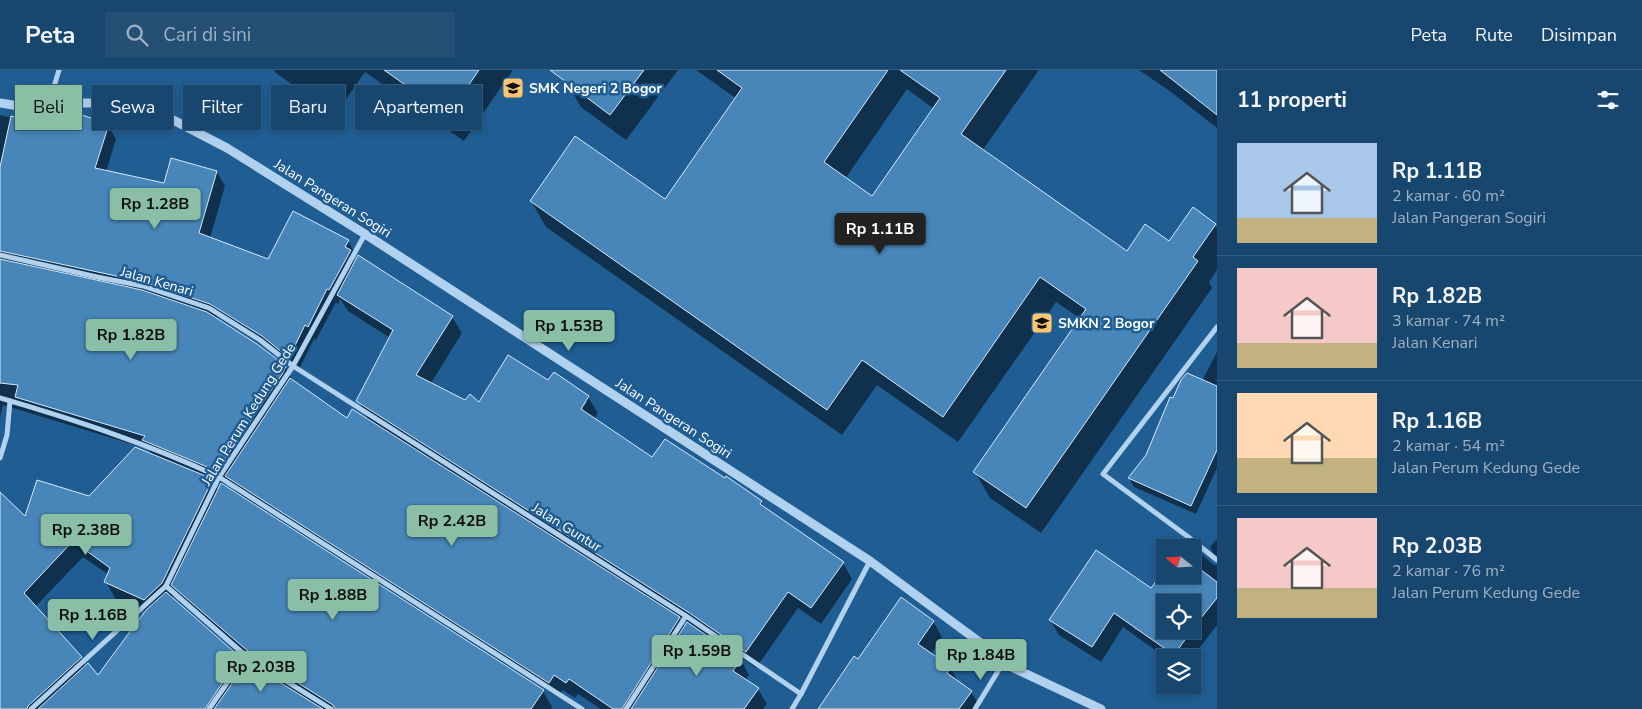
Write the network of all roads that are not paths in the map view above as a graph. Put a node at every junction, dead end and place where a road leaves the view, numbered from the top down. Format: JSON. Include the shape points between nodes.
{"nodes":[{"id":1,"x":59,"y":70,"type":"edge"},
{"id":2,"x":55,"y":85,"type":"edge"},
{"id":3,"x":0,"y":103,"type":"edge"},
{"id":4,"x":82,"y":104,"type":"edge"},
{"id":5,"x":15,"y":105,"type":"edge"},
{"id":6,"x":365,"y":234,"type":"junction"},
{"id":7,"x":0,"y":254,"type":"edge"},
{"id":8,"x":1217,"y":326,"type":"edge"},
{"id":9,"x":293,"y":366,"type":"junction"},
{"id":10,"x":0,"y":398,"type":"edge"},
{"id":11,"x":10,"y":401,"type":"junction"},
{"id":12,"x":0,"y":458,"type":"edge"},
{"id":13,"x":219,"y":477,"type":"junction"},
{"id":14,"x":1217,"y":560,"type":"edge"},
{"id":15,"x":870,"y":561,"type":"junction"},
{"id":16,"x":166,"y":586,"type":"junction"},
{"id":17,"x":686,"y":616,"type":"junction"},
{"id":18,"x":246,"y":656,"type":"junction"},
{"id":19,"x":1004,"y":663,"type":"junction"},
{"id":20,"x":801,"y":694,"type":"junction"},
{"id":21,"x":31,"y":709,"type":"edge"},
{"id":22,"x":209,"y":709,"type":"edge"},
{"id":23,"x":331,"y":709,"type":"edge"},
{"id":24,"x":582,"y":709,"type":"edge"},
{"id":25,"x":626,"y":709,"type":"edge"},
{"id":26,"x":792,"y":709,"type":"edge"},
{"id":27,"x":975,"y":709,"type":"edge"},
{"id":28,"x":1101,"y":709,"type":"edge"}],
"edges":[{"from":1,"to":2,"type":"street"},
{"from":3,"to":5,"type":"street","name":"Jalan Pangeran Sogiri"},
{"from":4,"to":6,"type":"street","name":"Jalan Pangeran Sogiri","via":[[154,110],[227,148]]},
{"from":6,"to":9,"type":"street","name":"Jalan Perum Kedung Gede"},
{"from":6,"to":15,"type":"street","name":"Jalan Pangeran Sogiri"},
{"from":7,"to":9,"type":"street","name":"Jalan Kenari","via":[[142,286],[209,308],[260,340]]},
{"from":8,"to":14,"type":"street","via":[[1103,474]]},
{"from":9,"to":13,"type":"street","name":"Jalan Perum Kedung Gede"},
{"from":9,"to":17,"type":"street","name":"Jalan Guntur"},
{"from":10,"to":11,"type":"street"},
{"from":11,"to":12,"type":"street","via":[[7,435]]},
{"from":11,"to":13,"type":"street","via":[[118,435]]},
{"from":13,"to":16,"type":"street","name":"Jalan Perum Kedung Gede"},
{"from":13,"to":24,"type":"street"},
{"from":15,"to":19,"type":"street","name":"Jalan Pangeran Sogiri"},
{"from":15,"to":20,"type":"street"},
{"from":16,"to":18,"type":"street"},
{"from":16,"to":21,"type":"street"},
{"from":17,"to":20,"type":"street","name":"Jalan Guntur"},
{"from":17,"to":25,"type":"street"},
{"from":18,"to":22,"type":"street"},
{"from":18,"to":23,"type":"street"},
{"from":19,"to":27,"type":"street"},
{"from":19,"to":28,"type":"street","name":"Jalan Pangeran Sogiri"},
{"from":20,"to":26,"type":"street"}]}
